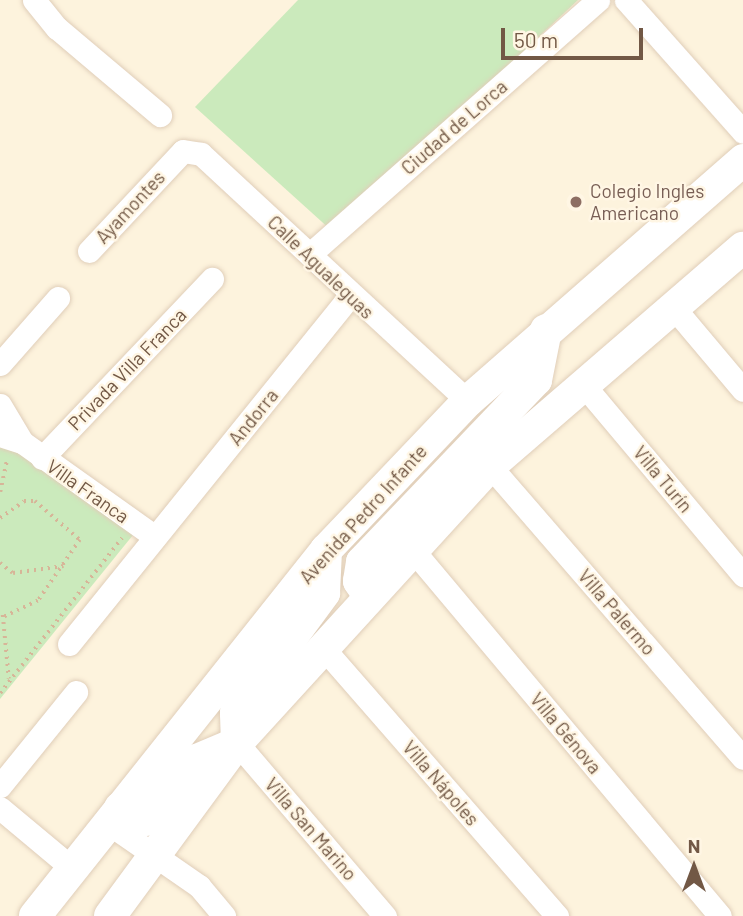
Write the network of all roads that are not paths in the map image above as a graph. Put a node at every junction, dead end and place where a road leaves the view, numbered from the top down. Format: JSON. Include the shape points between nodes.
{"nodes":[{"id":1,"x":34,"y":0,"type":"edge"},
{"id":2,"x":598,"y":0,"type":"edge"},
{"id":3,"x":626,"y":0,"type":"edge"},
{"id":4,"x":160,"y":116,"type":"dead end"},
{"id":5,"x":743,"y":132,"type":"edge"},
{"id":6,"x":743,"y":160,"type":"edge"},
{"id":7,"x":171,"y":162,"type":"joint"},
{"id":8,"x":743,"y":248,"type":"edge"},
{"id":9,"x":89,"y":251,"type":"dead end"},
{"id":10,"x":310,"y":254,"type":"junction"},
{"id":11,"x":212,"y":279,"type":"dead end"},
{"id":12,"x":350,"y":296,"type":"junction"},
{"id":13,"x":58,"y":298,"type":"dead end"},
{"id":14,"x":674,"y":309,"type":"junction"},
{"id":15,"x":546,"y":330,"type":"junction"},
{"id":16,"x":0,"y":364,"type":"edge"},
{"id":17,"x":582,"y":383,"type":"junction"},
{"id":18,"x":743,"y":390,"type":"edge"},
{"id":19,"x":468,"y":401,"type":"junction"},
{"id":20,"x":0,"y":405,"type":"edge"},
{"id":21,"x":0,"y":435,"type":"edge"},
{"id":22,"x":15,"y":450,"type":"junction"},
{"id":23,"x":42,"y":458,"type":"junction"},
{"id":24,"x":490,"y":466,"type":"junction"},
{"id":25,"x":155,"y":537,"type":"junction"},
{"id":26,"x":412,"y":549,"type":"junction"},
{"id":27,"x":326,"y":550,"type":"junction"},
{"id":28,"x":743,"y":575,"type":"edge"},
{"id":29,"x":369,"y":596,"type":"junction"},
{"id":30,"x":69,"y":644,"type":"dead end"},
{"id":31,"x":325,"y":650,"type":"junction"},
{"id":32,"x":76,"y":692,"type":"dead end"},
{"id":33,"x":237,"y":743,"type":"junction"},
{"id":34,"x":743,"y":758,"type":"edge"},
{"id":35,"x":0,"y":786,"type":"edge"},
{"id":36,"x":0,"y":808,"type":"edge"},
{"id":37,"x":114,"y":815,"type":"junction"},
{"id":38,"x":159,"y":854,"type":"junction"},
{"id":39,"x":73,"y":869,"type":"junction"},
{"id":40,"x":35,"y":916,"type":"edge"},
{"id":41,"x":110,"y":916,"type":"edge"},
{"id":42,"x":224,"y":916,"type":"edge"},
{"id":43,"x":385,"y":916,"type":"edge"},
{"id":44,"x":557,"y":916,"type":"edge"},
{"id":45,"x":720,"y":916,"type":"edge"}],
"edges":[{"from":1,"to":4,"type":"street","via":[[57,28]]},
{"from":2,"to":10,"type":"street","name":"Ciudad de Lorca"},
{"from":3,"to":5,"type":"street"},
{"from":6,"to":15,"type":"main road","name":"Avenida Pedro Infante"},
{"from":7,"to":9,"type":"street","name":"Ayamontes"},
{"from":7,"to":10,"type":"street","name":"Calle Agualeguas","via":[[183,151],[201,154]]},
{"from":8,"to":14,"type":"main road"},
{"from":10,"to":12,"type":"street","name":"Calle Agualeguas"},
{"from":11,"to":23,"type":"street","name":"Privada Villa Franca"},
{"from":12,"to":19,"type":"street","name":"Calle Agualeguas"},
{"from":12,"to":25,"type":"street","name":"Andorra"},
{"from":13,"to":16,"type":"street"},
{"from":14,"to":17,"type":"main road"},
{"from":14,"to":18,"type":"street"},
{"from":15,"to":19,"type":"main road","name":"Avenida Pedro Infante"},
{"from":15,"to":29,"type":"main road","via":[[536,380],[362,562],[359,581]]},
{"from":17,"to":24,"type":"main road"},
{"from":17,"to":28,"type":"street","name":"Villa Turín"},
{"from":19,"to":27,"type":"main road","name":"Avenida Pedro Infante"},
{"from":20,"to":22,"type":"street","name":"Villa Franca"},
{"from":21,"to":22,"type":"street","name":"Villa Franca"},
{"from":22,"to":23,"type":"street","name":"Villa Franca"},
{"from":23,"to":25,"type":"street","name":"Villa Franca"},
{"from":24,"to":26,"type":"main road"},
{"from":24,"to":34,"type":"street","name":"Villa Palermo"},
{"from":25,"to":30,"type":"street","name":"Andorra"},
{"from":26,"to":29,"type":"main road"},
{"from":26,"to":45,"type":"street","name":"Villa Génova"},
{"from":27,"to":33,"type":"main road","via":[[324,593],[236,713]]},
{"from":27,"to":37,"type":"main road","name":"Avenida Pedro Infante"},
{"from":29,"to":31,"type":"main road"},
{"from":31,"to":33,"type":"main road"},
{"from":31,"to":44,"type":"street","name":"Villa Nápoles"},
{"from":32,"to":35,"type":"street"},
{"from":33,"to":37,"type":"main road","via":[[197,760],[144,820]]},
{"from":33,"to":38,"type":"main road"},
{"from":33,"to":43,"type":"street","name":"Villa San Marino"},
{"from":36,"to":39,"type":"street"},
{"from":37,"to":38,"type":"street"},
{"from":37,"to":39,"type":"main road","name":"Avenida Pedro Infante"},
{"from":38,"to":41,"type":"main road"},
{"from":38,"to":42,"type":"street"},
{"from":39,"to":40,"type":"main road","name":"Avenida Pedro Infante"}]}
